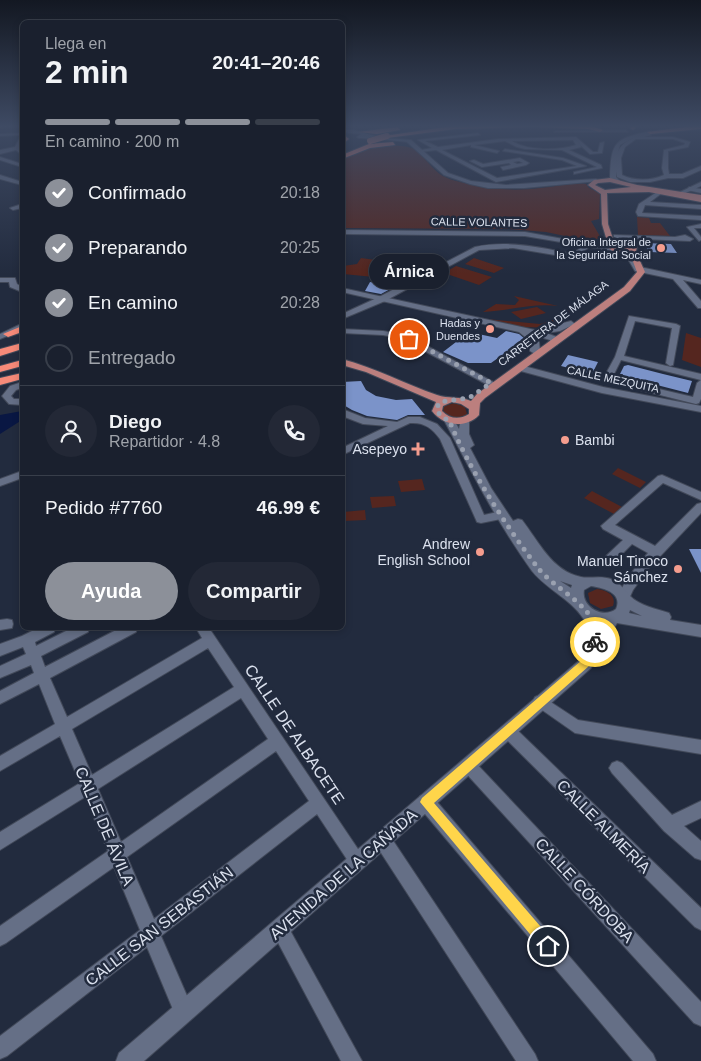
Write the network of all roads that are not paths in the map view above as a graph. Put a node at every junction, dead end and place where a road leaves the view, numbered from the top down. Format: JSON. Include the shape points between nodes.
{"nodes":[{"id":1,"x":446,"y":175,"type":"edge"},
{"id":2,"x":484,"y":175,"type":"edge"},
{"id":3,"x":496,"y":175,"type":"edge"},
{"id":4,"x":530,"y":175,"type":"edge"},
{"id":5,"x":569,"y":175,"type":"edge"},
{"id":6,"x":599,"y":175,"type":"edge"},
{"id":7,"x":607,"y":175,"type":"edge"},
{"id":8,"x":613,"y":175,"type":"edge"},
{"id":9,"x":619,"y":175,"type":"edge"},
{"id":10,"x":686,"y":175,"type":"edge"},
{"id":11,"x":487,"y":176,"type":"junction"},
{"id":12,"x":667,"y":176,"type":"joint"},
{"id":13,"x":0,"y":177,"type":"edge"},
{"id":14,"x":496,"y":180,"type":"joint"},
{"id":15,"x":584,"y":181,"type":"junction"},
{"id":16,"x":617,"y":181,"type":"junction"},
{"id":17,"x":568,"y":182,"type":"junction"},
{"id":18,"x":596,"y":182,"type":"junction"},
{"id":19,"x":20,"y":183,"type":"edge"},
{"id":20,"x":632,"y":184,"type":"junction"},
{"id":21,"x":701,"y":184,"type":"edge"},
{"id":22,"x":512,"y":185,"type":"junction"},
{"id":23,"x":689,"y":189,"type":"junction"},
{"id":24,"x":601,"y":190,"type":"junction"},
{"id":25,"x":701,"y":191,"type":"edge"},
{"id":26,"x":613,"y":192,"type":"junction"},
{"id":27,"x":658,"y":193,"type":"junction"},
{"id":28,"x":679,"y":194,"type":"junction"},
{"id":29,"x":701,"y":198,"type":"edge"},
{"id":30,"x":642,"y":205,"type":"junction"},
{"id":31,"x":20,"y":206,"type":"edge"},
{"id":32,"x":13,"y":208,"type":"dead end"},
{"id":33,"x":700,"y":214,"type":"edge"},
{"id":34,"x":701,"y":226,"type":"edge"},
{"id":35,"x":345,"y":230,"type":"edge"},
{"id":36,"x":637,"y":237,"type":"junction"},
{"id":37,"x":620,"y":239,"type":"junction"},
{"id":38,"x":700,"y":239,"type":"edge"},
{"id":39,"x":609,"y":241,"type":"junction"},
{"id":40,"x":589,"y":243,"type":"junction"},
{"id":41,"x":616,"y":249,"type":"junction"},
{"id":42,"x":632,"y":252,"type":"junction"},
{"id":43,"x":639,"y":274,"type":"junction"},
{"id":44,"x":676,"y":276,"type":"junction"},
{"id":45,"x":701,"y":282,"type":"edge"},
{"id":46,"x":1,"y":285,"type":"edge"},
{"id":47,"x":20,"y":289,"type":"edge"},
{"id":48,"x":345,"y":291,"type":"edge"},
{"id":49,"x":20,"y":295,"type":"edge"},
{"id":50,"x":382,"y":299,"type":"junction"},
{"id":51,"x":701,"y":306,"type":"edge"},
{"id":52,"x":345,"y":316,"type":"edge"},
{"id":53,"x":571,"y":324,"type":"junction"},
{"id":54,"x":20,"y":329,"type":"edge"},
{"id":55,"x":345,"y":330,"type":"edge"},
{"id":56,"x":519,"y":330,"type":"junction"},
{"id":57,"x":4,"y":336,"type":"edge"},
{"id":58,"x":553,"y":340,"type":"junction"},
{"id":59,"x":20,"y":346,"type":"edge"},
{"id":60,"x":535,"y":351,"type":"junction"},
{"id":61,"x":2,"y":352,"type":"edge"},
{"id":62,"x":620,"y":354,"type":"junction"},
{"id":63,"x":20,"y":358,"type":"edge"},
{"id":64,"x":0,"y":363,"type":"edge"},
{"id":65,"x":670,"y":363,"type":"junction"},
{"id":66,"x":20,"y":364,"type":"edge"},
{"id":67,"x":345,"y":366,"type":"edge"},
{"id":68,"x":345,"y":366,"type":"edge"},
{"id":69,"x":520,"y":368,"type":"junction"},
{"id":70,"x":0,"y":370,"type":"edge"},
{"id":71,"x":701,"y":370,"type":"edge"},
{"id":72,"x":20,"y":377,"type":"edge"},
{"id":73,"x":701,"y":377,"type":"edge"},
{"id":74,"x":0,"y":382,"type":"edge"},
{"id":75,"x":491,"y":383,"type":"junction"},
{"id":76,"x":701,"y":383,"type":"edge"},
{"id":77,"x":20,"y":386,"type":"edge"},
{"id":78,"x":445,"y":400,"type":"junction"},
{"id":79,"x":458,"y":400,"type":"junction"},
{"id":80,"x":20,"y":402,"type":"edge"},
{"id":81,"x":437,"y":407,"type":"junction"},
{"id":82,"x":473,"y":408,"type":"junction"},
{"id":83,"x":701,"y":409,"type":"edge"},
{"id":84,"x":345,"y":413,"type":"edge"},
{"id":85,"x":363,"y":420,"type":"junction"},
{"id":86,"x":449,"y":420,"type":"junction"},
{"id":87,"x":465,"y":420,"type":"junction"},
{"id":88,"x":396,"y":424,"type":"junction"},
{"id":89,"x":369,"y":437,"type":"junction"},
{"id":90,"x":345,"y":450,"type":"edge"},
{"id":91,"x":20,"y":475,"type":"edge"},
{"id":92,"x":0,"y":483,"type":"edge"},
{"id":93,"x":701,"y":496,"type":"edge"},
{"id":94,"x":701,"y":508,"type":"edge"},
{"id":95,"x":502,"y":515,"type":"junction"},
{"id":96,"x":631,"y":538,"type":"junction"},
{"id":97,"x":656,"y":552,"type":"junction"},
{"id":98,"x":608,"y":561,"type":"dead end"},
{"id":99,"x":632,"y":580,"type":"junction"},
{"id":100,"x":583,"y":583,"type":"junction"},
{"id":101,"x":606,"y":583,"type":"junction"},
{"id":102,"x":576,"y":599,"type":"junction"},
{"id":103,"x":625,"y":599,"type":"junction"},
{"id":104,"x":586,"y":612,"type":"junction"},
{"id":105,"x":614,"y":618,"type":"junction"},
{"id":106,"x":701,"y":624,"type":"edge"},
{"id":107,"x":47,"y":630,"type":"edge"},
{"id":108,"x":78,"y":630,"type":"edge"},
{"id":109,"x":127,"y":630,"type":"edge"},
{"id":110,"x":701,"y":631,"type":"edge"},
{"id":111,"x":206,"y":634,"type":"edge"},
{"id":112,"x":596,"y":641,"type":"junction"},
{"id":113,"x":0,"y":650,"type":"edge"},
{"id":114,"x":31,"y":650,"type":"junction"},
{"id":115,"x":0,"y":672,"type":"edge"},
{"id":116,"x":42,"y":675,"type":"junction"},
{"id":117,"x":244,"y":689,"type":"junction"},
{"id":118,"x":0,"y":698,"type":"edge"},
{"id":119,"x":540,"y":702,"type":"junction"},
{"id":120,"x":63,"y":726,"type":"junction"},
{"id":121,"x":508,"y":731,"type":"junction"},
{"id":122,"x":278,"y":741,"type":"junction"},
{"id":123,"x":701,"y":747,"type":"edge"},
{"id":124,"x":0,"y":764,"type":"edge"},
{"id":125,"x":468,"y":765,"type":"junction"},
{"id":126,"x":617,"y":768,"type":"dead end"},
{"id":127,"x":88,"y":785,"type":"junction"},
{"id":128,"x":426,"y":802,"type":"junction"},
{"id":129,"x":320,"y":803,"type":"junction"},
{"id":130,"x":701,"y":810,"type":"edge"},
{"id":131,"x":670,"y":825,"type":"junction"},
{"id":132,"x":382,"y":840,"type":"junction"},
{"id":133,"x":0,"y":842,"type":"edge"},
{"id":134,"x":701,"y":852,"type":"edge"},
{"id":135,"x":117,"y":854,"type":"junction"},
{"id":136,"x":358,"y":861,"type":"junction"},
{"id":137,"x":701,"y":921,"type":"edge"},
{"id":138,"x":280,"y":928,"type":"junction"},
{"id":139,"x":150,"y":932,"type":"junction"},
{"id":140,"x":0,"y":937,"type":"edge"},
{"id":141,"x":184,"y":1012,"type":"junction"},
{"id":142,"x":701,"y":1016,"type":"edge"},
{"id":143,"x":0,"y":1049,"type":"edge"},
{"id":144,"x":127,"y":1061,"type":"edge"},
{"id":145,"x":352,"y":1061,"type":"edge"},
{"id":146,"x":528,"y":1061,"type":"edge"},
{"id":147,"x":646,"y":1061,"type":"edge"}],
"edges":[{"from":1,"to":22,"type":"main road","via":[[492,186]]},
{"from":2,"to":11,"type":"street"},
{"from":3,"to":11,"type":"street"},
{"from":4,"to":14,"type":"street"},
{"from":5,"to":22,"type":"street"},
{"from":6,"to":15,"type":"street"},
{"from":7,"to":18,"type":"main road"},
{"from":8,"to":16,"type":"main road"},
{"from":9,"to":20,"type":"street"},
{"from":10,"to":12,"type":"street"},
{"from":11,"to":14,"type":"street"},
{"from":12,"to":20,"type":"street"},
{"from":13,"to":19,"type":"street"},
{"from":15,"to":17,"type":"main road"},
{"from":15,"to":18,"type":"main road"},
{"from":16,"to":18,"type":"main road"},
{"from":16,"to":20,"type":"main road"},
{"from":17,"to":18,"type":"main road"},
{"from":17,"to":22,"type":"main road","via":[[542,186]]},
{"from":18,"to":24,"type":"main road"},
{"from":20,"to":26,"type":"main road"},
{"from":20,"to":27,"type":"main road"},
{"from":20,"to":28,"type":"main road"},
{"from":21,"to":23,"type":"main road"},
{"from":23,"to":25,"type":"street"},
{"from":23,"to":28,"type":"main road"},
{"from":24,"to":26,"type":"main road"},
{"from":24,"to":39,"type":"main road"},
{"from":26,"to":37,"type":"main road","via":[[610,194],[612,224]]},
{"from":27,"to":29,"type":"main road"},
{"from":27,"to":30,"type":"street"},
{"from":28,"to":29,"type":"main road"},
{"from":30,"to":33,"type":"street"},
{"from":30,"to":33,"type":"street","via":[[639,213],[644,216]]},
{"from":31,"to":32,"type":"street"},
{"from":34,"to":38,"type":"street","via":[[690,227]]},
{"from":35,"to":40,"type":"main road","name":"CALLE VOLANTES","via":[[507,232]]},
{"from":36,"to":37,"type":"street"},
{"from":36,"to":38,"type":"street"},
{"from":36,"to":42,"type":"street","via":[[631,240]]},
{"from":37,"to":39,"type":"main road"},
{"from":37,"to":42,"type":"main road"},
{"from":39,"to":40,"type":"main road","name":"CALLE VOLANTES"},
{"from":39,"to":41,"type":"main road","via":[[607,245]]},
{"from":40,"to":41,"type":"main road","name":"CALLE VOLANTES"},
{"from":40,"to":50,"type":"street","via":[[573,256],[531,248],[477,248]]},
{"from":41,"to":42,"type":"main road"},
{"from":42,"to":43,"type":"main road"},
{"from":42,"to":44,"type":"main road","via":[[650,267]]},
{"from":42,"to":53,"type":"main road","name":"CARRETERA DE MÁLAGA","via":[[628,280]]},
{"from":43,"to":44,"type":"main road"},
{"from":43,"to":58,"type":"main road","name":"CARRETERA DE MÁLAGA","via":[[622,293]]},
{"from":44,"to":45,"type":"main road"},
{"from":44,"to":51,"type":"main road"},
{"from":46,"to":47,"type":"main road","via":[[13,284]]},
{"from":46,"to":49,"type":"main road"},
{"from":48,"to":50,"type":"main road"},
{"from":50,"to":52,"type":"street"},
{"from":50,"to":56,"type":"main road"},
{"from":53,"to":56,"type":"main road","via":[[547,331]]},
{"from":53,"to":58,"type":"main road","name":"CARRETERA DE MÁLAGA"},
{"from":54,"to":57,"type":"highway"},
{"from":55,"to":75,"type":"street","via":[[409,339]]},
{"from":56,"to":58,"type":"main road"},
{"from":56,"to":60,"type":"main road","via":[[535,341]]},
{"from":58,"to":60,"type":"main road","name":"CARRETERA DE MÁLAGA"},
{"from":58,"to":69,"type":"main road","name":"CARRETERA DE MÁLAGA"},
{"from":59,"to":61,"type":"highway"},
{"from":60,"to":75,"type":"main road","name":"CARRETERA DE MÁLAGA"},
{"from":62,"to":65,"type":"street"},
{"from":62,"to":65,"type":"street","via":[[632,318],[676,326]]},
{"from":62,"to":73,"type":"street"},
{"from":62,"to":76,"type":"street","via":[[607,379],[696,401]]},
{"from":63,"to":64,"type":"highway"},
{"from":65,"to":71,"type":"street"},
{"from":66,"to":70,"type":"highway"},
{"from":67,"to":78,"type":"main road"},
{"from":68,"to":81,"type":"main road"},
{"from":69,"to":82,"type":"main road","name":"CARRETERA DE MÁLAGA","via":[[481,396]]},
{"from":69,"to":83,"type":"street","name":"CALLE MEZQUITA","via":[[602,390]]},
{"from":72,"to":74,"type":"highway"},
{"from":75,"to":79,"type":"main road","name":"CARRETERA DE MÁLAGA","via":[[469,398]]},
{"from":77,"to":80,"type":"street","via":[[6,396],[12,402]]},
{"from":78,"to":79,"type":"main road"},
{"from":78,"to":81,"type":"main road"},
{"from":79,"to":82,"type":"main road"},
{"from":81,"to":86,"type":"main road","via":[[439,414]]},
{"from":82,"to":87,"type":"main road","name":"CARRETERA DE MÁLAGA","via":[[474,415]]},
{"from":84,"to":85,"type":"street"},
{"from":85,"to":88,"type":"street"},
{"from":85,"to":89,"type":"street","via":[[370,428]]},
{"from":86,"to":87,"type":"main road"},
{"from":86,"to":95,"type":"main road"},
{"from":87,"to":100,"type":"main road","via":[[466,439],[510,513],[553,571]]},
{"from":88,"to":89,"type":"street"},
{"from":88,"to":95,"type":"street","via":[[414,419],[439,430],[481,519]]},
{"from":89,"to":90,"type":"street"},
{"from":91,"to":92,"type":"street"},
{"from":93,"to":96,"type":"street","via":[[662,478],[607,526]]},
{"from":94,"to":97,"type":"street"},
{"from":95,"to":102,"type":"main road","via":[[549,581]]},
{"from":96,"to":97,"type":"street"},
{"from":96,"to":98,"type":"street"},
{"from":97,"to":99,"type":"street"},
{"from":99,"to":101,"type":"street"},
{"from":99,"to":103,"type":"street"},
{"from":100,"to":101,"type":"main road"},
{"from":100,"to":102,"type":"main road"},
{"from":101,"to":103,"type":"main road"},
{"from":102,"to":104,"type":"main road"},
{"from":103,"to":105,"type":"main road","via":[[625,611]]},
{"from":103,"to":106,"type":"main road","via":[[648,613]]},
{"from":104,"to":105,"type":"main road"},
{"from":104,"to":112,"type":"main road","via":[[594,623]]},
{"from":105,"to":110,"type":"main road"},
{"from":105,"to":112,"type":"main road","name":"AVENIDA DE LA CAÑADA","via":[[602,638]]},
{"from":107,"to":114,"type":"street"},
{"from":108,"to":114,"type":"street"},
{"from":109,"to":116,"type":"street"},
{"from":111,"to":117,"type":"street","name":"CALLE DE ALBACETE"},
{"from":111,"to":120,"type":"street"},
{"from":112,"to":119,"type":"main road","name":"AVENIDA DE LA CAÑADA","via":[[586,663]]},
{"from":113,"to":114,"type":"street"},
{"from":114,"to":115,"type":"street"},
{"from":114,"to":116,"type":"street","name":"CALLE DE ÁVILA"},
{"from":116,"to":118,"type":"street"},
{"from":116,"to":120,"type":"street","name":"CALLE DE ÁVILA"},
{"from":117,"to":122,"type":"street","name":"CALLE DE ALBACETE"},
{"from":117,"to":127,"type":"street"},
{"from":119,"to":121,"type":"main road","name":"AVENIDA DE LA CAÑADA"},
{"from":119,"to":123,"type":"street","via":[[575,726]]},
{"from":120,"to":124,"type":"street"},
{"from":120,"to":127,"type":"street","name":"CALLE DE ÁVILA"},
{"from":121,"to":125,"type":"main road","name":"AVENIDA DE LA CAÑADA"},
{"from":121,"to":137,"type":"street","name":"CALLE ALMERÍA"},
{"from":122,"to":129,"type":"street","name":"CALLE DE ALBACETE"},
{"from":122,"to":135,"type":"street"},
{"from":125,"to":128,"type":"main road","name":"AVENIDA DE LA CAÑADA"},
{"from":125,"to":142,"type":"street","name":"CALLE CÓRDOBA"},
{"from":126,"to":131,"type":"street"},
{"from":127,"to":133,"type":"street"},
{"from":127,"to":135,"type":"street","name":"CALLE DE ÁVILA"},
{"from":128,"to":132,"type":"main road","name":"AVENIDA DE LA CAÑADA"},
{"from":128,"to":147,"type":"street"},
{"from":129,"to":136,"type":"street","name":"CALLE DE ALBACETE"},
{"from":129,"to":139,"type":"street","name":"CALLE SAN SEBASTIÁN"},
{"from":130,"to":131,"type":"street"},
{"from":131,"to":134,"type":"street"},
{"from":132,"to":136,"type":"main road","name":"AVENIDA DE LA CAÑADA"},
{"from":132,"to":146,"type":"street"},
{"from":135,"to":139,"type":"street","name":"CALLE DE ÁVILA"},
{"from":135,"to":140,"type":"street"},
{"from":136,"to":138,"type":"main road","name":"AVENIDA DE LA CAÑADA"},
{"from":138,"to":141,"type":"main road","name":"AVENIDA DE LA CAÑADA"},
{"from":138,"to":145,"type":"street"},
{"from":139,"to":141,"type":"street","name":"CALLE DE ÁVILA"},
{"from":139,"to":143,"type":"street","name":"CALLE SAN SEBASTIÁN"},
{"from":141,"to":144,"type":"main road","name":"AVENIDA DE LA CAÑADA"}]}
